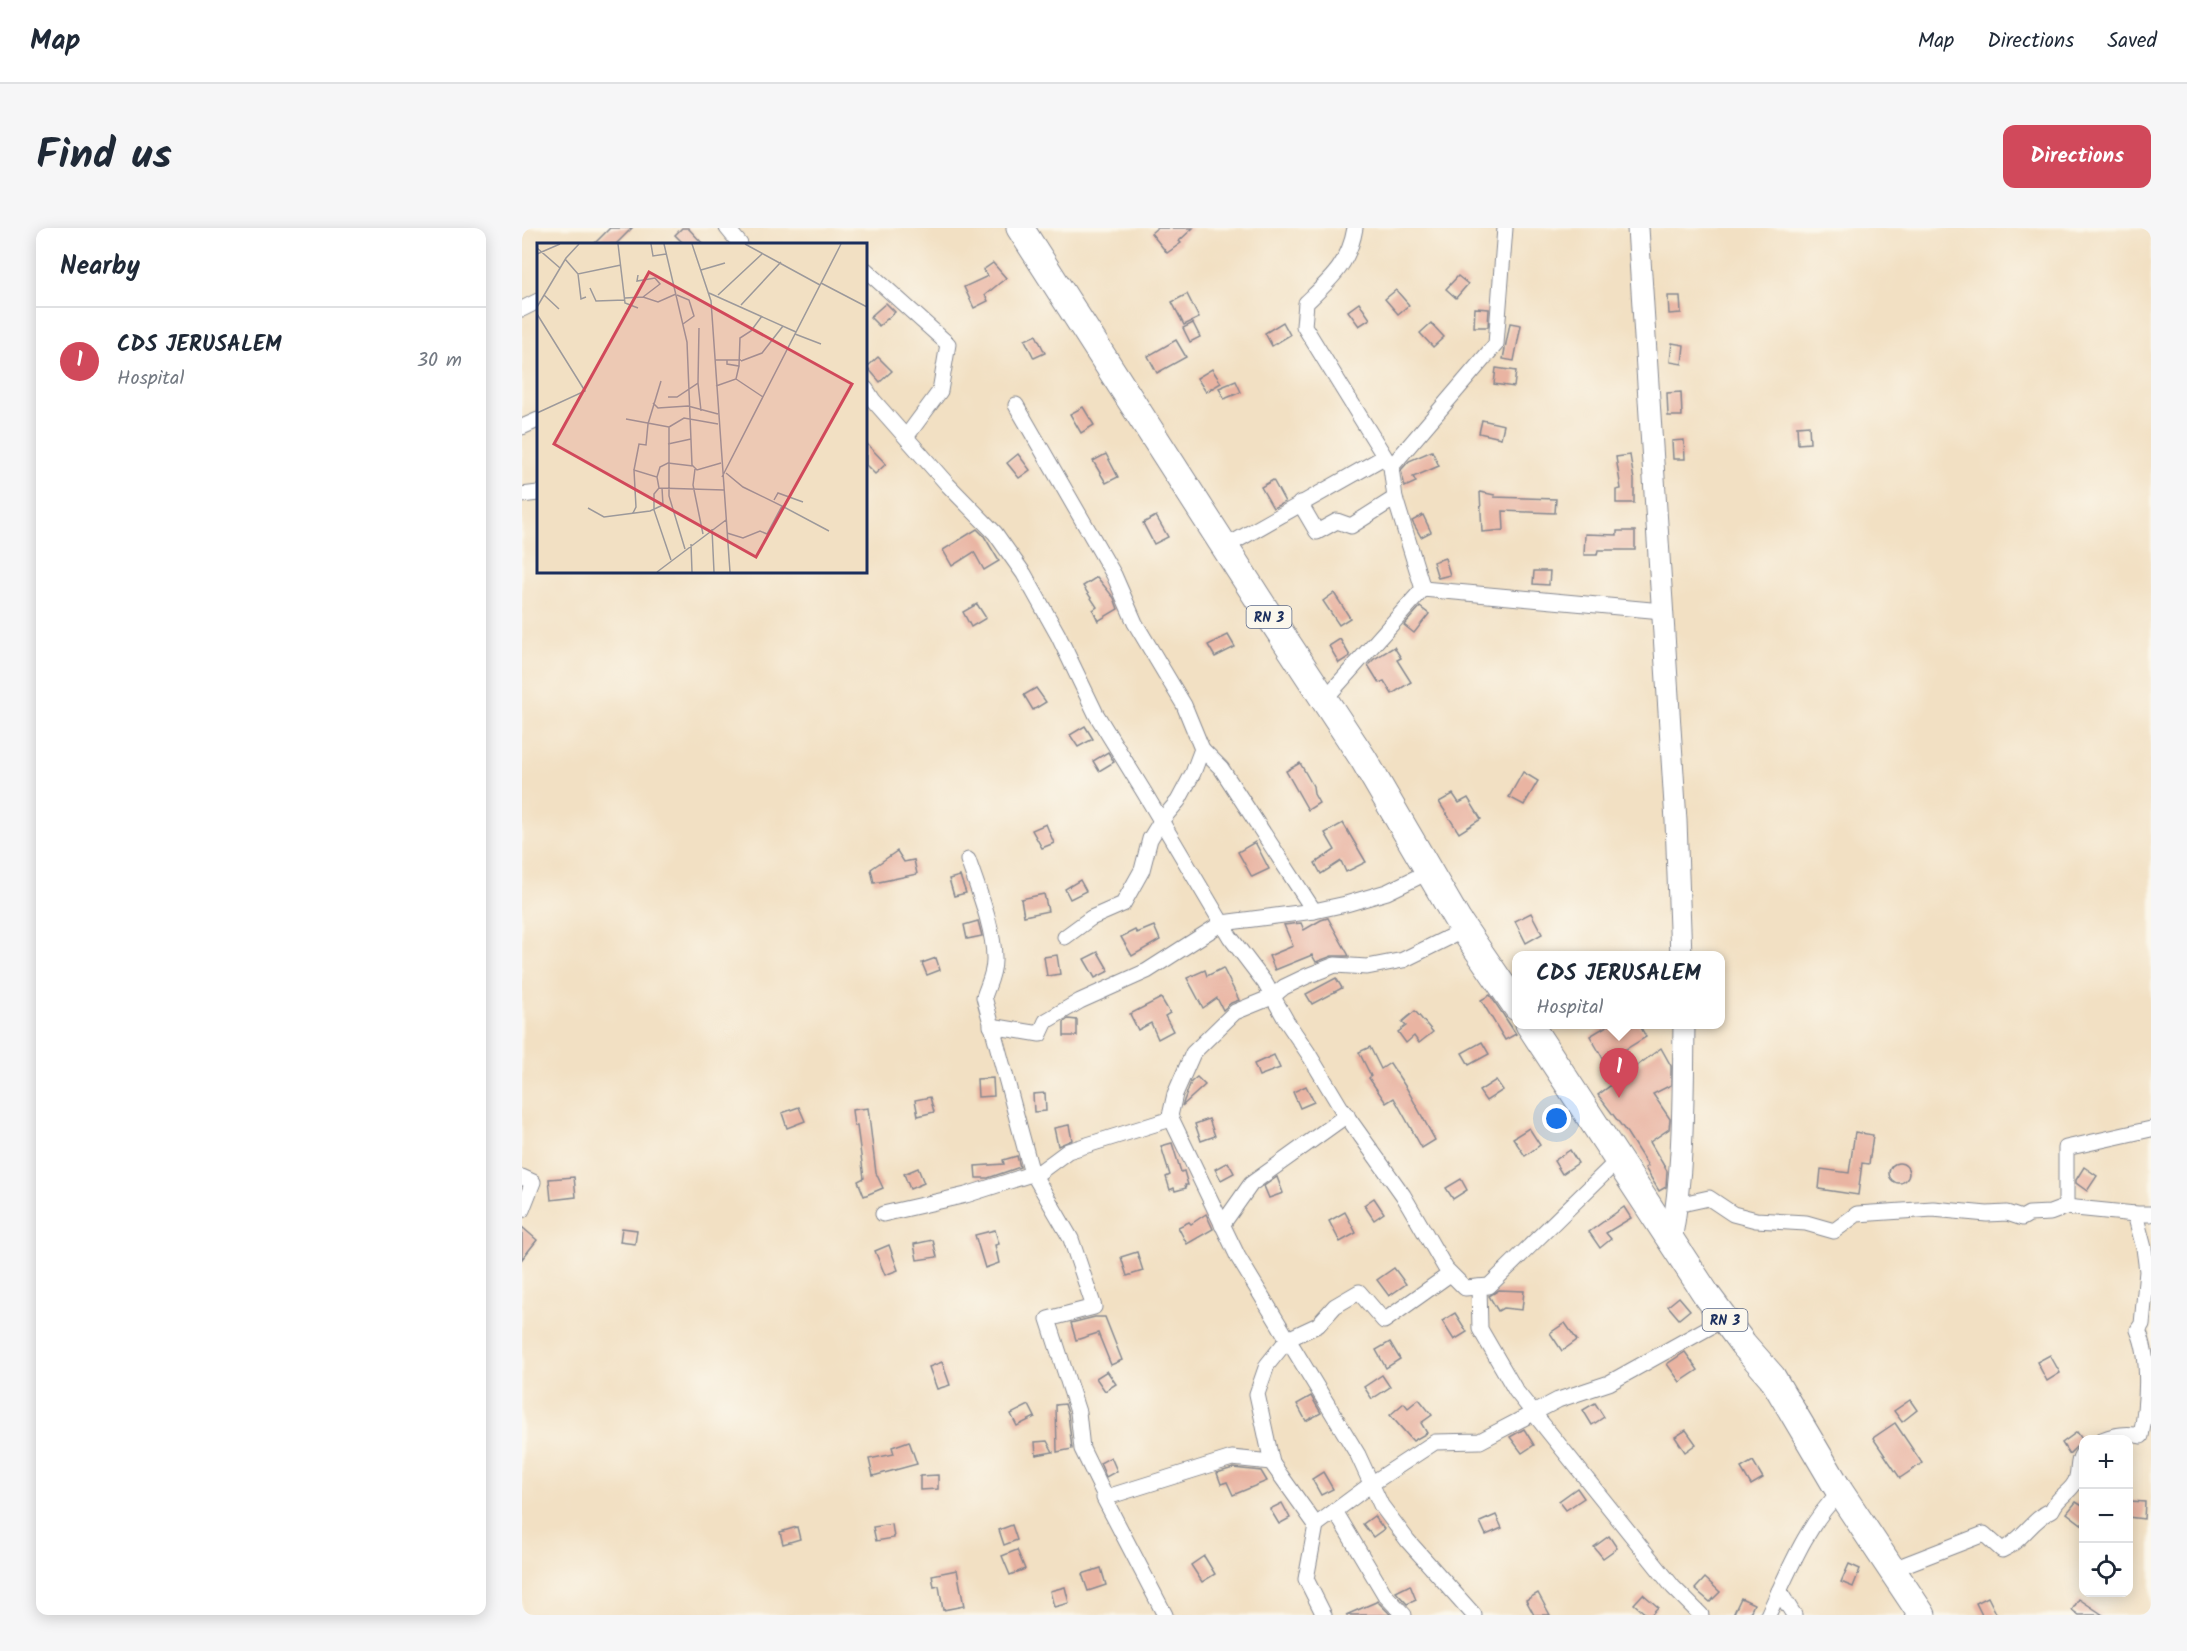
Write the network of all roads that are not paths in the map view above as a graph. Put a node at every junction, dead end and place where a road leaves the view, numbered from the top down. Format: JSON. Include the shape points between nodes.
{"nodes":[{"id":1,"x":727,"y":228,"type":"edge"},
{"id":2,"x":1020,"y":228,"type":"edge"},
{"id":3,"x":1355,"y":228,"type":"edge"},
{"id":4,"x":1505,"y":228,"type":"edge"},
{"id":5,"x":1638,"y":228,"type":"edge"},
{"id":6,"x":739,"y":243,"type":"edge"},
{"id":7,"x":867,"y":271,"type":"edge"},
{"id":8,"x":537,"y":302,"type":"edge"},
{"id":9,"x":522,"y":309,"type":"edge"},
{"id":10,"x":867,"y":390,"type":"edge"},
{"id":11,"x":1016,"y":405,"type":"dead end"},
{"id":12,"x":537,"y":420,"type":"edge"},
{"id":13,"x":522,"y":428,"type":"edge"},
{"id":14,"x":906,"y":437,"type":"junction"},
{"id":15,"x":1388,"y":462,"type":"junction"},
{"id":16,"x":537,"y":493,"type":"edge"},
{"id":17,"x":522,"y":495,"type":"edge"},
{"id":18,"x":1395,"y":498,"type":"junction"},
{"id":19,"x":1300,"y":504,"type":"junction"},
{"id":20,"x":1225,"y":548,"type":"junction"},
{"id":21,"x":1423,"y":589,"type":"junction"},
{"id":22,"x":1662,"y":611,"type":"junction"},
{"id":23,"x":1324,"y":700,"type":"junction"},
{"id":24,"x":1202,"y":749,"type":"junction"},
{"id":25,"x":1161,"y":821,"type":"junction"},
{"id":26,"x":968,"y":860,"type":"dead end"},
{"id":27,"x":1430,"y":871,"type":"junction"},
{"id":28,"x":1314,"y":911,"type":"junction"},
{"id":29,"x":1222,"y":923,"type":"junction"},
{"id":30,"x":1464,"y":930,"type":"junction"},
{"id":31,"x":1065,"y":937,"type":"dead end"},
{"id":32,"x":1682,"y":951,"type":"edge"},
{"id":33,"x":1272,"y":997,"type":"junction"},
{"id":34,"x":1512,"y":1000,"type":"edge"},
{"id":35,"x":991,"y":1026,"type":"junction"},
{"id":36,"x":1532,"y":1029,"type":"edge"},
{"id":37,"x":1684,"y":1029,"type":"edge"},
{"id":38,"x":1347,"y":1115,"type":"junction"},
{"id":39,"x":1171,"y":1119,"type":"junction"},
{"id":40,"x":2151,"y":1130,"type":"edge"},
{"id":41,"x":1619,"y":1159,"type":"junction"},
{"id":42,"x":1033,"y":1174,"type":"junction"},
{"id":43,"x":522,"y":1177,"type":"edge"},
{"id":44,"x":1677,"y":1206,"type":"junction"},
{"id":45,"x":2066,"y":1207,"type":"junction"},
{"id":46,"x":522,"y":1210,"type":"edge"},
{"id":47,"x":883,"y":1214,"type":"dead end"},
{"id":48,"x":2135,"y":1214,"type":"junction"},
{"id":49,"x":2151,"y":1214,"type":"edge"},
{"id":50,"x":1222,"y":1225,"type":"junction"},
{"id":51,"x":1671,"y":1241,"type":"junction"},
{"id":52,"x":1450,"y":1274,"type":"junction"},
{"id":53,"x":1479,"y":1287,"type":"junction"},
{"id":54,"x":1724,"y":1319,"type":"junction"},
{"id":55,"x":1288,"y":1340,"type":"junction"},
{"id":56,"x":1533,"y":1413,"type":"junction"},
{"id":57,"x":2114,"y":1435,"type":"edge"},
{"id":58,"x":1272,"y":1463,"type":"junction"},
{"id":59,"x":2079,"y":1465,"type":"edge"},
{"id":60,"x":1371,"y":1484,"type":"junction"},
{"id":61,"x":1840,"y":1492,"type":"junction"},
{"id":62,"x":1106,"y":1498,"type":"junction"},
{"id":63,"x":1335,"y":1511,"type":"junction"},
{"id":64,"x":1316,"y":1525,"type":"junction"},
{"id":65,"x":1891,"y":1570,"type":"junction"},
{"id":66,"x":1779,"y":1591,"type":"junction"},
{"id":67,"x":1165,"y":1615,"type":"edge"},
{"id":68,"x":1324,"y":1615,"type":"edge"},
{"id":69,"x":1404,"y":1615,"type":"edge"},
{"id":70,"x":1474,"y":1615,"type":"edge"},
{"id":71,"x":1701,"y":1615,"type":"edge"},
{"id":72,"x":1768,"y":1615,"type":"edge"},
{"id":73,"x":1794,"y":1615,"type":"edge"},
{"id":74,"x":1922,"y":1615,"type":"edge"}],
"edges":[{"from":1,"to":6,"type":"street"},
{"from":2,"to":20,"type":"highway","number":"RN 3"},
{"from":3,"to":15,"type":"street","via":[[1352,247],[1337,274],[1306,303],[1304,326]]},
{"from":4,"to":15,"type":"street","via":[[1496,344]]},
{"from":5,"to":22,"type":"main road"},
{"from":7,"to":14,"type":"street","via":[[948,344],[940,391]]},
{"from":8,"to":9,"type":"street"},
{"from":10,"to":14,"type":"street"},
{"from":11,"to":24,"type":"street","via":[[1114,575],[1135,623],[1184,705]]},
{"from":12,"to":13,"type":"street"},
{"from":14,"to":25,"type":"street","via":[[995,533],[1024,574],[1096,714]]},
{"from":15,"to":18,"type":"street"},
{"from":15,"to":19,"type":"street"},
{"from":16,"to":17,"type":"street"},
{"from":18,"to":19,"type":"street","via":[[1351,526],[1337,521],[1317,532]]},
{"from":18,"to":21,"type":"street"},
{"from":19,"to":20,"type":"street"},
{"from":20,"to":23,"type":"highway","number":"RN 3"},
{"from":21,"to":22,"type":"street"},
{"from":21,"to":23,"type":"street"},
{"from":22,"to":32,"type":"main road"},
{"from":23,"to":27,"type":"highway","number":"RN 3"},
{"from":24,"to":25,"type":"street","via":[[1178,801]]},
{"from":24,"to":28,"type":"street","via":[[1221,768]]},
{"from":25,"to":29,"type":"street"},
{"from":25,"to":31,"type":"street","via":[[1150,839],[1142,870],[1123,904],[1091,918]]},
{"from":26,"to":35,"type":"street","via":[[987,915],[994,959],[984,997]]},
{"from":27,"to":28,"type":"street","via":[[1387,892]]},
{"from":27,"to":30,"type":"highway","number":"RN 3"},
{"from":28,"to":29,"type":"street"},
{"from":29,"to":33,"type":"street"},
{"from":29,"to":35,"type":"street","via":[[1147,971],[1046,1021],[1040,1034]]},
{"from":30,"to":33,"type":"street","via":[[1403,960],[1367,967],[1335,965],[1284,987]]},
{"from":30,"to":34,"type":"highway","number":"RN 3"},
{"from":33,"to":38,"type":"street"},
{"from":33,"to":39,"type":"street","via":[[1235,1012],[1193,1053],[1176,1094]]},
{"from":35,"to":42,"type":"street"},
{"from":36,"to":41,"type":"highway","number":"RN 3"},
{"from":37,"to":44,"type":"main road"},
{"from":38,"to":50,"type":"street","via":[[1251,1184]]},
{"from":38,"to":52,"type":"street","via":[[1403,1195]]},
{"from":39,"to":42,"type":"street","via":[[1068,1151]]},
{"from":39,"to":50,"type":"street"},
{"from":40,"to":45,"type":"street","via":[[2067,1148]]},
{"from":41,"to":51,"type":"highway","number":"RN 3"},
{"from":41,"to":53,"type":"street","via":[[1489,1286]]},
{"from":42,"to":47,"type":"street","via":[[966,1195]]},
{"from":42,"to":62,"type":"street","via":[[1071,1239],[1094,1307],[1048,1319],[1078,1412],[1082,1449]]},
{"from":43,"to":46,"type":"street","via":[[533,1182]]},
{"from":44,"to":45,"type":"street","via":[[1709,1198],[1733,1214],[1756,1220],[1806,1223],[1834,1231],[1857,1214],[1934,1209],[2007,1213],[2022,1218]]},
{"from":44,"to":51,"type":"main road"},
{"from":45,"to":48,"type":"street"},
{"from":48,"to":49,"type":"street"},
{"from":48,"to":57,"type":"street","via":[[2147,1270],[2144,1314],[2138,1330],[2147,1383],[2146,1414],[2141,1436]]},
{"from":50,"to":55,"type":"street"},
{"from":51,"to":54,"type":"highway","number":"RN 3"},
{"from":52,"to":53,"type":"street","via":[[1465,1288]]},
{"from":52,"to":55,"type":"street","via":[[1384,1321],[1359,1292],[1335,1306],[1318,1325]]},
{"from":53,"to":56,"type":"street","via":[[1480,1329],[1516,1392]]},
{"from":54,"to":56,"type":"street","via":[[1609,1383]]},
{"from":54,"to":61,"type":"highway","number":"RN 3","via":[[1772,1377]]},
{"from":55,"to":58,"type":"street","via":[[1267,1365],[1257,1394]]},
{"from":55,"to":60,"type":"street","via":[[1358,1455]]},
{"from":56,"to":60,"type":"street","via":[[1480,1441],[1435,1442]]},
{"from":56,"to":71,"type":"street","via":[[1673,1587]]},
{"from":58,"to":62,"type":"street","via":[[1232,1458]]},
{"from":58,"to":64,"type":"street"},
{"from":59,"to":65,"type":"street","via":[[2074,1485],[2009,1547],[2002,1550],[1984,1534]]},
{"from":60,"to":63,"type":"street"},
{"from":60,"to":70,"type":"street","via":[[1381,1505],[1408,1541]]},
{"from":61,"to":65,"type":"highway","number":"RN 3"},
{"from":61,"to":66,"type":"street","via":[[1826,1506],[1798,1551]]},
{"from":62,"to":67,"type":"street"},
{"from":63,"to":64,"type":"street"},
{"from":63,"to":69,"type":"street","via":[[1384,1595]]},
{"from":64,"to":68,"type":"street","via":[[1306,1579]]},
{"from":65,"to":74,"type":"highway","number":"RN 3"},
{"from":66,"to":72,"type":"street"},
{"from":66,"to":73,"type":"street"}]}
